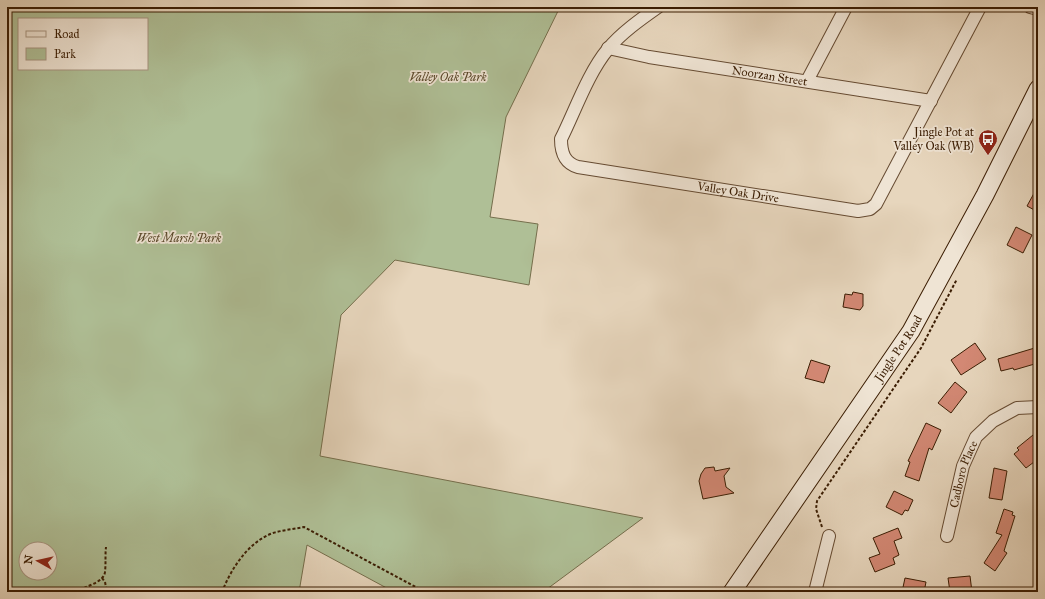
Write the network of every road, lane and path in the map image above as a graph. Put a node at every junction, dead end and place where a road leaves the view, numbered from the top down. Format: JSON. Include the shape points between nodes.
{"nodes":[{"id":1,"x":658,"y":7,"type":"edge"},
{"id":2,"x":846,"y":7,"type":"edge"},
{"id":3,"x":980,"y":7,"type":"edge"},
{"id":4,"x":1030,"y":7,"type":"edge"},
{"id":5,"x":1038,"y":9,"type":"edge"},
{"id":6,"x":608,"y":48,"type":"junction"},
{"id":7,"x":807,"y":81,"type":"junction"},
{"id":8,"x":1038,"y":89,"type":"edge"},
{"id":9,"x":931,"y":101,"type":"junction"},
{"id":10,"x":1038,"y":407,"type":"edge"},
{"id":11,"x":829,"y":536,"type":"dead end"},
{"id":12,"x":947,"y":536,"type":"dead end"},
{"id":13,"x":106,"y":546,"type":"dead end"},
{"id":14,"x":102,"y":578,"type":"junction"},
{"id":15,"x":75,"y":592,"type":"edge"},
{"id":16,"x":107,"y":592,"type":"edge"},
{"id":17,"x":222,"y":592,"type":"edge"},
{"id":18,"x":425,"y":592,"type":"edge"},
{"id":19,"x":732,"y":592,"type":"edge"},
{"id":20,"x":815,"y":592,"type":"edge"}],
"edges":[{"from":1,"to":6,"type":"street","name":"Valley Oak Drive","via":[[640,19]]},
{"from":2,"to":7,"type":"street"},
{"from":3,"to":9,"type":"street","name":"Valley Oak Drive"},
{"from":4,"to":5,"type":"street"},
{"from":6,"to":7,"type":"street","name":"Noorzan Street","via":[[649,57]]},
{"from":6,"to":9,"type":"street","name":"Valley Oak Drive","via":[[561,139],[564,157],[578,167],[864,210],[876,204]]},
{"from":7,"to":9,"type":"street","name":"Noorzan Street"},
{"from":8,"to":19,"type":"main road","name":"Jingle Pot Road","via":[[971,221],[911,331]]},
{"from":10,"to":12,"type":"street","name":"Cadboro Place","via":[[1017,408],[993,421],[976,437],[963,466]]},
{"from":11,"to":20,"type":"street"},
{"from":13,"to":14,"type":"path","via":[[105,572]]},
{"from":14,"to":15,"type":"path"},
{"from":14,"to":16,"type":"path"},
{"from":17,"to":18,"type":"path","via":[[229,574],[252,546],[272,534],[304,527]]}]}
